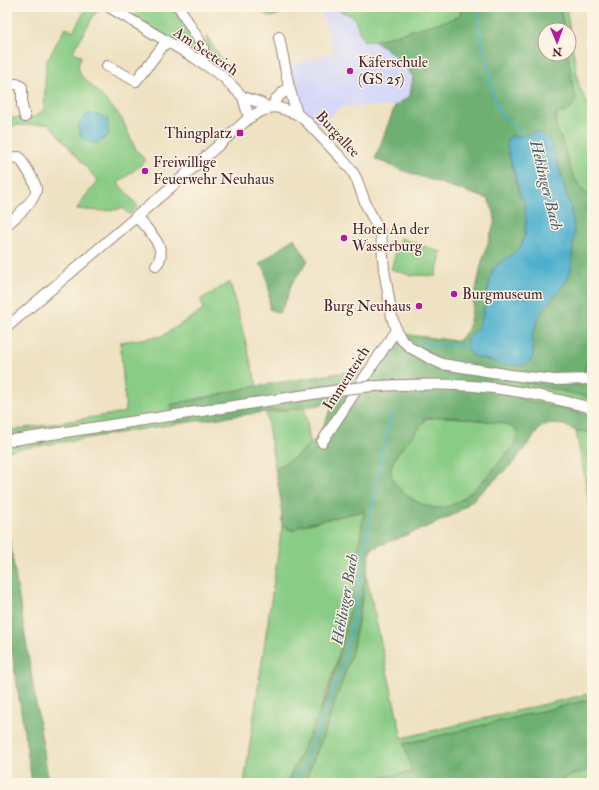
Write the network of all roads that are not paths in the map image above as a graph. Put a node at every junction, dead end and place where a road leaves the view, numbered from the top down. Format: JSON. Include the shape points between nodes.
{"nodes":[{"id":1,"x":109,"y":7,"type":"edge"},
{"id":2,"x":179,"y":7,"type":"edge"},
{"id":3,"x":279,"y":36,"type":"dead end"},
{"id":4,"x":166,"y":42,"type":"junction"},
{"id":5,"x":203,"y":63,"type":"junction"},
{"id":6,"x":107,"y":66,"type":"dead end"},
{"id":7,"x":7,"y":84,"type":"edge"},
{"id":8,"x":289,"y":87,"type":"junction"},
{"id":9,"x":243,"y":97,"type":"junction"},
{"id":10,"x":271,"y":108,"type":"junction"},
{"id":11,"x":297,"y":114,"type":"junction"},
{"id":12,"x":25,"y":117,"type":"dead end"},
{"id":13,"x":249,"y":118,"type":"junction"},
{"id":14,"x":7,"y":158,"type":"edge"},
{"id":15,"x":136,"y":216,"type":"junction"},
{"id":16,"x":7,"y":225,"type":"edge"},
{"id":17,"x":156,"y":265,"type":"dead end"},
{"id":18,"x":7,"y":327,"type":"edge"},
{"id":19,"x":396,"y":330,"type":"junction"},
{"id":20,"x":592,"y":379,"type":"edge"},
{"id":21,"x":592,"y":408,"type":"edge"},
{"id":22,"x":7,"y":441,"type":"edge"},
{"id":23,"x":322,"y":442,"type":"dead end"}],
"edges":[{"from":1,"to":4,"type":"street","name":"Am Seeteich"},
{"from":2,"to":5,"type":"street","via":[[203,46]]},
{"from":3,"to":8,"type":"street"},
{"from":4,"to":5,"type":"street","name":"Am Seeteich"},
{"from":4,"to":6,"type":"street","via":[[136,81]]},
{"from":5,"to":9,"type":"street","name":"Am Seeteich","via":[[222,76]]},
{"from":7,"to":12,"type":"street","via":[[22,87]]},
{"from":8,"to":10,"type":"street","via":[[275,100]]},
{"from":8,"to":11,"type":"street"},
{"from":9,"to":10,"type":"street","name":"Am Seeteich"},
{"from":9,"to":13,"type":"street","name":"Am Seeteich"},
{"from":10,"to":11,"type":"street","name":"Burgallee","via":[[280,108]]},
{"from":10,"to":13,"type":"street"},
{"from":11,"to":19,"type":"street","name":"Burgallee","via":[[344,160],[357,180],[381,234],[384,269]]},
{"from":13,"to":15,"type":"street"},
{"from":14,"to":16,"type":"street","via":[[19,158],[36,188],[31,202]]},
{"from":15,"to":17,"type":"street","via":[[159,243],[161,259]]},
{"from":15,"to":18,"type":"street"},
{"from":19,"to":20,"type":"street","name":"Burgallee","via":[[411,348],[442,364],[539,379]]},
{"from":19,"to":23,"type":"street","name":"Immenteich"},
{"from":21,"to":22,"type":"street","bridge":true,"via":[[537,395],[484,387],[433,384],[373,386],[345,388]]}]}
